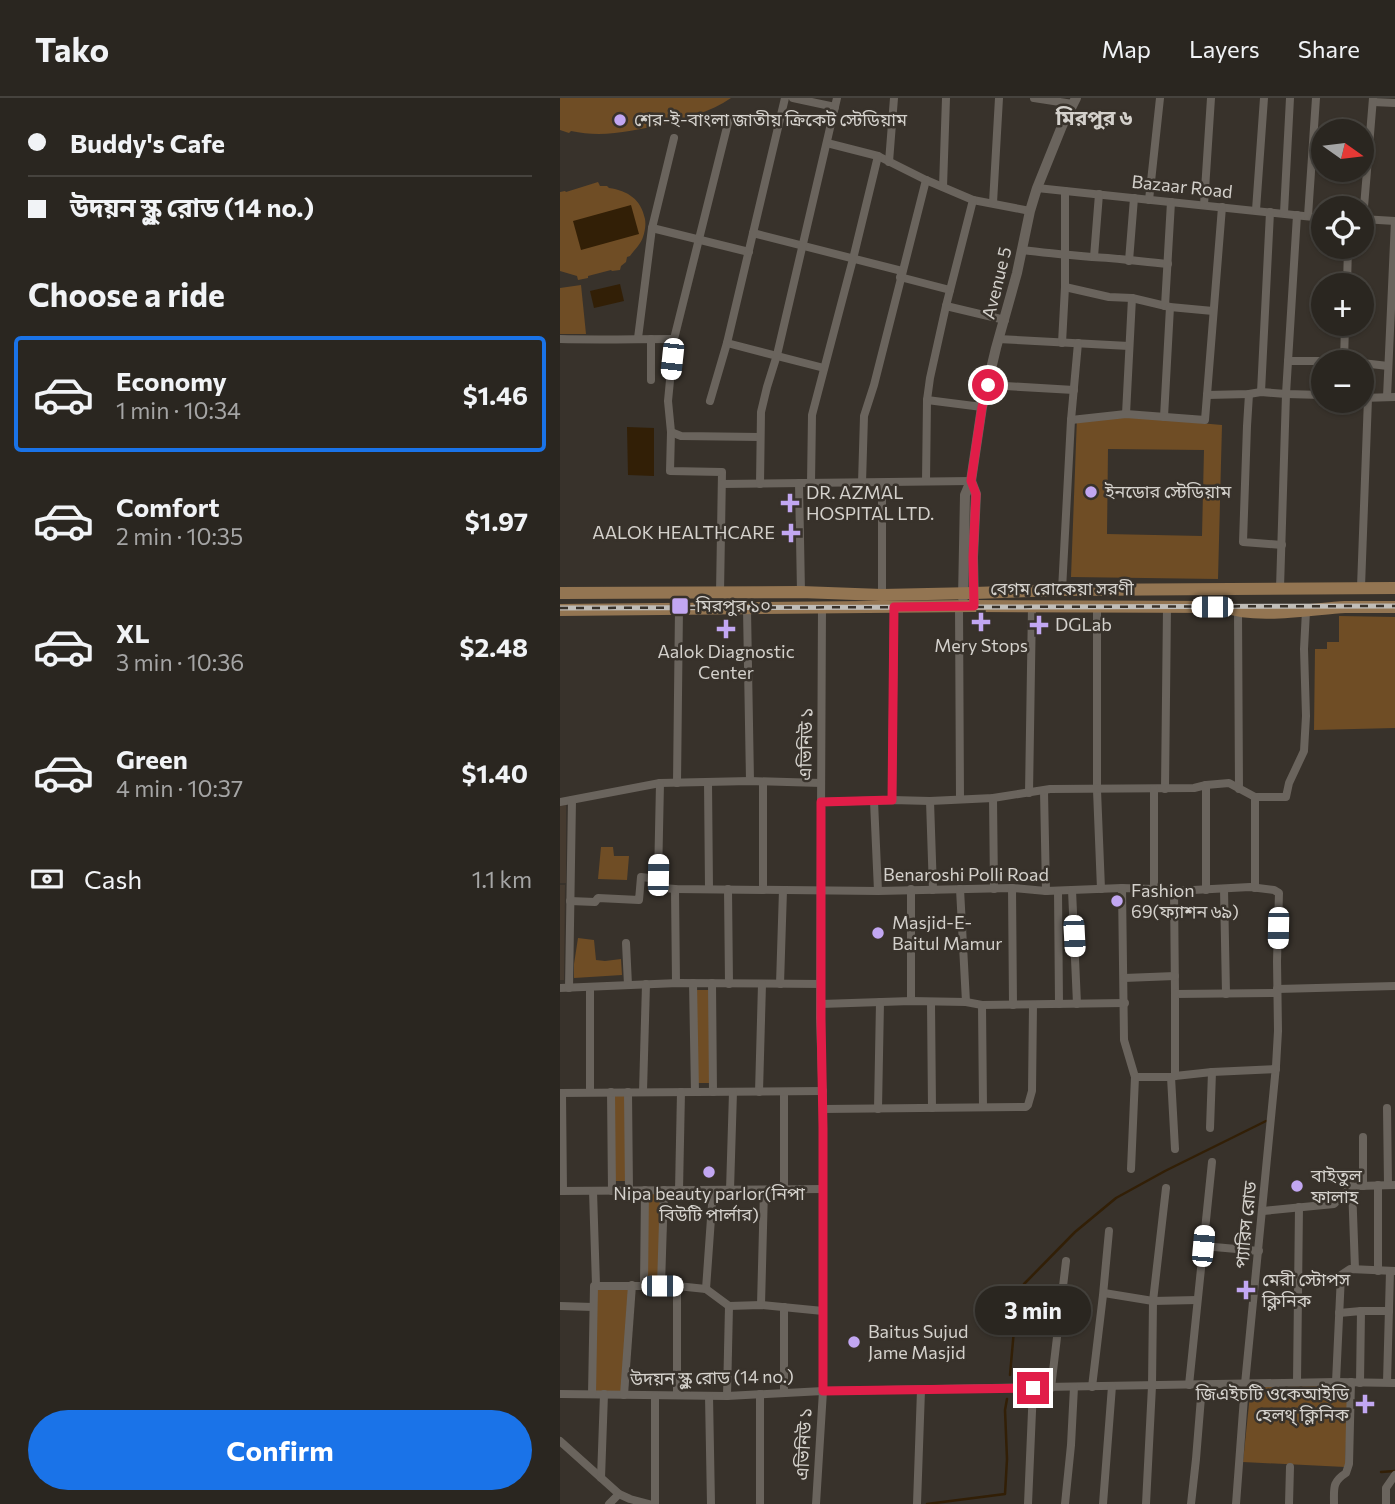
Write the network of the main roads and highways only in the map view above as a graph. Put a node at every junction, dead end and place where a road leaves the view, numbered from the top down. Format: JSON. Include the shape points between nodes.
{"nodes":[{"id":1,"x":1395,"y":588,"type":"edge"},
{"id":2,"x":560,"y":593,"type":"edge"},
{"id":3,"x":968,"y":598,"type":"junction"},
{"id":4,"x":1395,"y":607,"type":"edge"},
{"id":5,"x":560,"y":610,"type":"edge"}],
"edges":[{"from":1,"to":3,"type":"main road","name":"বেগম রোকেয়া সরণী","via":[[1062,590]]},
{"from":2,"to":3,"type":"main road","name":"বেগম রোকেয়া সরণী","via":[[801,592]]},
{"from":3,"to":4,"type":"main road","name":"বেগম রোকেয়া সরণী","via":[[1031,606],[1225,607],[1238,612]]},
{"from":3,"to":5,"type":"main road","name":"বেগম রোকেয়া সরণী","via":[[894,607]]}]}
